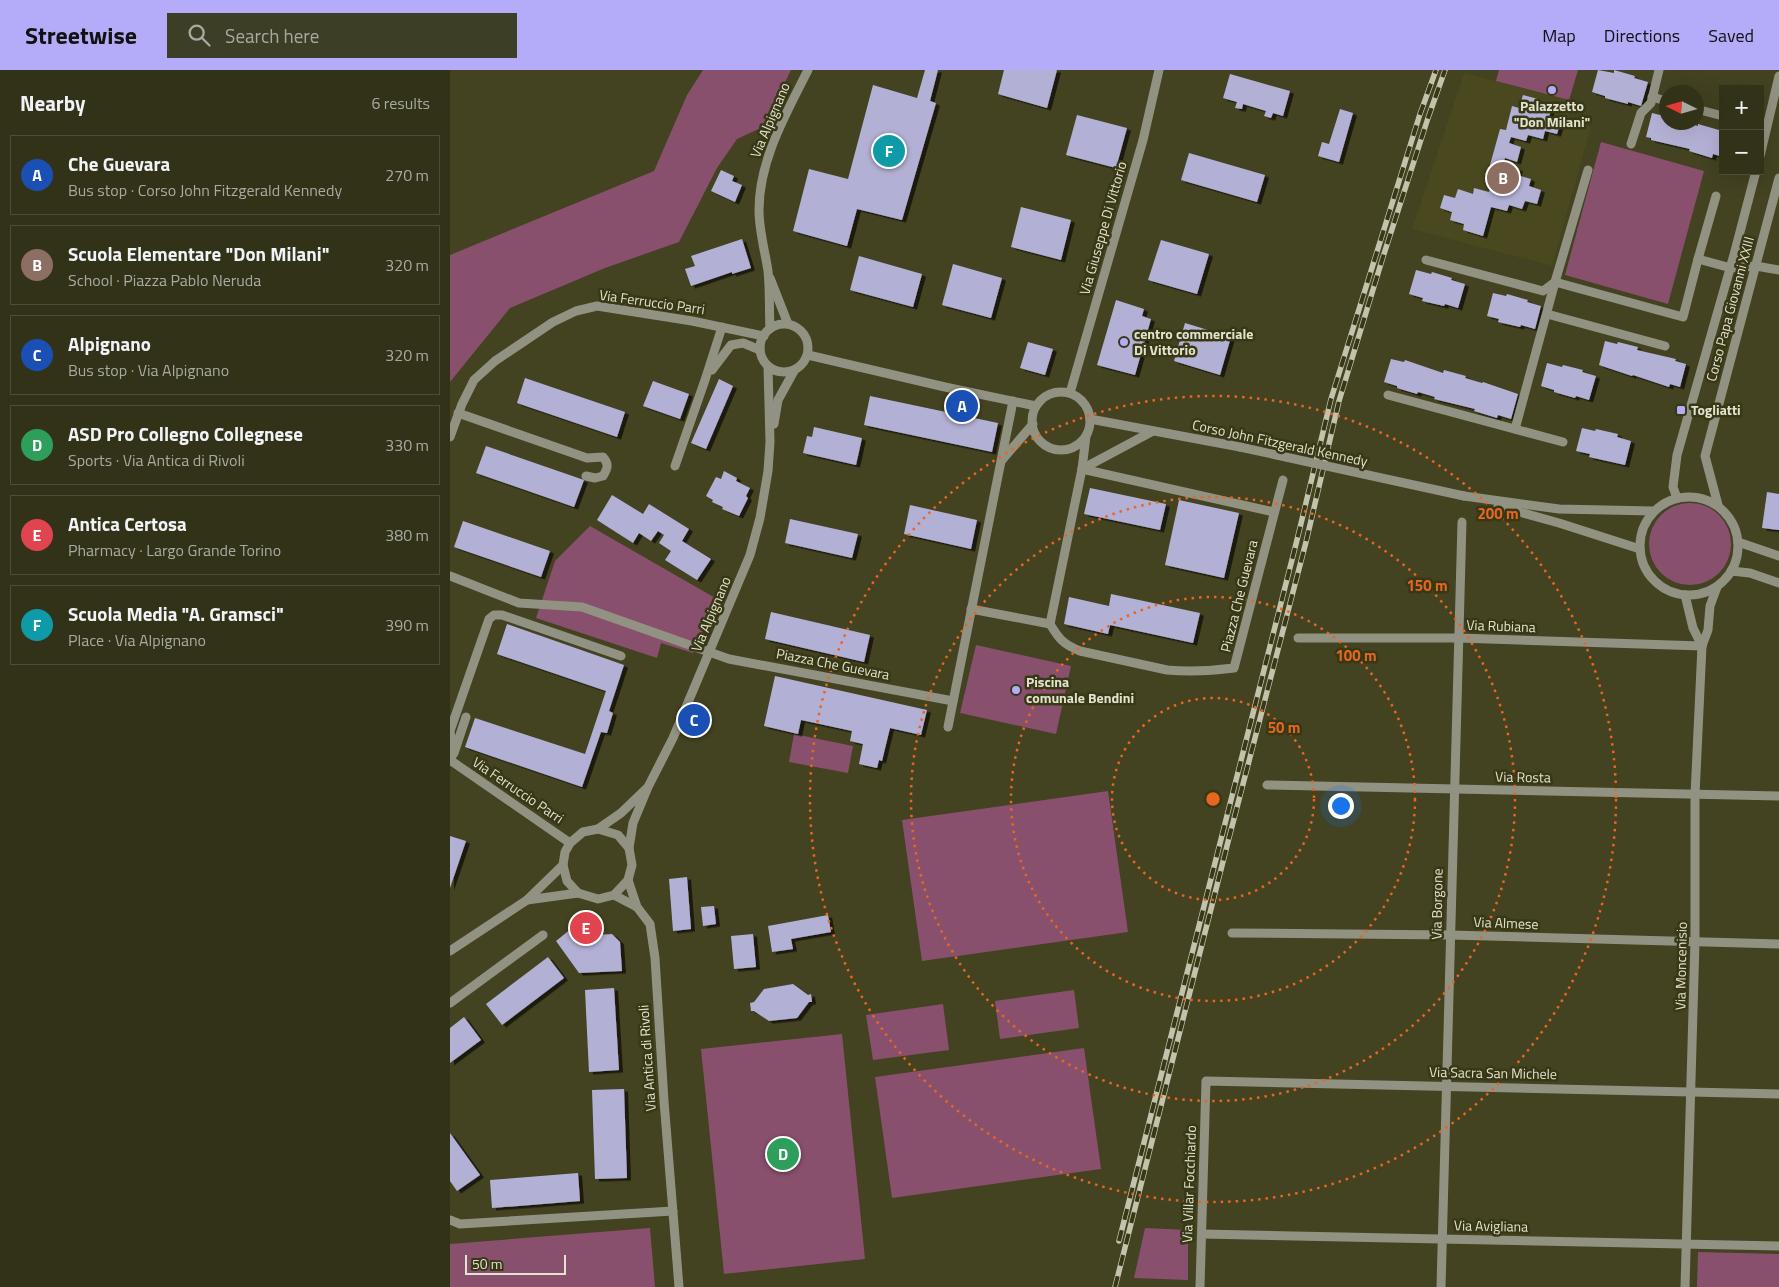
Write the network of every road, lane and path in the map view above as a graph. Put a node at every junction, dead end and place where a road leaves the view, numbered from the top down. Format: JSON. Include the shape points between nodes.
{"nodes":[{"id":1,"x":808,"y":70,"type":"edge"},
{"id":2,"x":1160,"y":70,"type":"edge"},
{"id":3,"x":1659,"y":70,"type":"edge"},
{"id":4,"x":1779,"y":76,"type":"edge"},
{"id":5,"x":1652,"y":98,"type":"junction"},
{"id":6,"x":1659,"y":100,"type":"edge"},
{"id":7,"x":1704,"y":111,"type":"edge"},
{"id":8,"x":1719,"y":115,"type":"edge"},
{"id":9,"x":1764,"y":139,"type":"edge"},
{"id":10,"x":1631,"y":144,"type":"dead end"},
{"id":11,"x":1588,"y":170,"type":"dead end"},
{"id":12,"x":1755,"y":175,"type":"edge"},
{"id":13,"x":1779,"y":178,"type":"edge"},
{"id":14,"x":1716,"y":196,"type":"dead end"},
{"id":15,"x":1698,"y":259,"type":"junction"},
{"id":16,"x":1426,"y":260,"type":"dead end"},
{"id":17,"x":1756,"y":266,"type":"junction"},
{"id":18,"x":1730,"y":268,"type":"junction"},
{"id":19,"x":1779,"y":270,"type":"edge"},
{"id":20,"x":768,"y":272,"type":"junction"},
{"id":21,"x":1555,"y":282,"type":"junction"},
{"id":22,"x":1547,"y":314,"type":"junction"},
{"id":23,"x":788,"y":324,"type":"junction"},
{"id":24,"x":722,"y":327,"type":"junction"},
{"id":25,"x":767,"y":332,"type":"junction"},
{"id":26,"x":1665,"y":346,"type":"dead end"},
{"id":27,"x":760,"y":350,"type":"junction"},
{"id":28,"x":808,"y":355,"type":"junction"},
{"id":29,"x":768,"y":366,"type":"junction"},
{"id":30,"x":794,"y":371,"type":"junction"},
{"id":31,"x":705,"y":380,"type":"junction"},
{"id":32,"x":1070,"y":393,"type":"junction"},
{"id":33,"x":1388,"y":395,"type":"dead end"},
{"id":34,"x":1013,"y":401,"type":"junction"},
{"id":35,"x":1036,"y":406,"type":"junction"},
{"id":36,"x":458,"y":414,"type":"junction"},
{"id":37,"x":1090,"y":419,"type":"junction"},
{"id":38,"x":1033,"y":424,"type":"junction"},
{"id":39,"x":1515,"y":429,"type":"junction"},
{"id":40,"x":1153,"y":431,"type":"junction"},
{"id":41,"x":1086,"y":436,"type":"junction"},
{"id":42,"x":450,"y":437,"type":"edge"},
{"id":43,"x":770,"y":442,"type":"junction"},
{"id":44,"x":1563,"y":442,"type":"dead end"},
{"id":45,"x":1000,"y":462,"type":"junction"},
{"id":46,"x":675,"y":466,"type":"dead end"},
{"id":47,"x":1082,"y":469,"type":"junction"},
{"id":48,"x":586,"y":476,"type":"dead end"},
{"id":49,"x":1283,"y":480,"type":"dead end"},
{"id":50,"x":1464,"y":496,"type":"junction"},
{"id":51,"x":1677,"y":498,"type":"junction"},
{"id":52,"x":1718,"y":505,"type":"junction"},
{"id":53,"x":1654,"y":511,"type":"junction"},
{"id":54,"x":1274,"y":512,"type":"junction"},
{"id":55,"x":1462,"y":522,"type":"dead end"},
{"id":56,"x":1738,"y":542,"type":"junction"},
{"id":57,"x":1640,"y":549,"type":"junction"},
{"id":58,"x":1779,"y":556,"type":"edge"},
{"id":59,"x":1731,"y":571,"type":"junction"},
{"id":60,"x":450,"y":576,"type":"edge"},
{"id":61,"x":1779,"y":583,"type":"edge"},
{"id":62,"x":1717,"y":587,"type":"junction"},
{"id":63,"x":1685,"y":595,"type":"junction"},
{"id":64,"x":971,"y":609,"type":"junction"},
{"id":65,"x":1050,"y":624,"type":"junction"},
{"id":66,"x":1298,"y":638,"type":"dead end"},
{"id":67,"x":1458,"y":638,"type":"junction"},
{"id":68,"x":1702,"y":646,"type":"junction"},
{"id":69,"x":710,"y":652,"type":"junction"},
{"id":70,"x":621,"y":656,"type":"dead end"},
{"id":71,"x":953,"y":701,"type":"junction"},
{"id":72,"x":466,"y":717,"type":"dead end"},
{"id":73,"x":948,"y":727,"type":"dead end"},
{"id":74,"x":451,"y":758,"type":"edge"},
{"id":75,"x":1267,"y":785,"type":"dead end"},
{"id":76,"x":648,"y":788,"type":"junction"},
{"id":77,"x":1454,"y":788,"type":"junction"},
{"id":78,"x":1696,"y":795,"type":"junction"},
{"id":79,"x":1779,"y":796,"type":"edge"},
{"id":80,"x":598,"y":829,"type":"junction"},
{"id":81,"x":570,"y":842,"type":"junction"},
{"id":82,"x":629,"y":848,"type":"junction"},
{"id":83,"x":563,"y":866,"type":"junction"},
{"id":84,"x":628,"y":880,"type":"junction"},
{"id":85,"x":578,"y":893,"type":"junction"},
{"id":86,"x":614,"y":895,"type":"junction"},
{"id":87,"x":526,"y":900,"type":"junction"},
{"id":88,"x":637,"y":907,"type":"junction"},
{"id":89,"x":1232,"y":933,"type":"dead end"},
{"id":90,"x":544,"y":935,"type":"dead end"},
{"id":91,"x":1450,"y":935,"type":"junction"},
{"id":92,"x":1695,"y":942,"type":"junction"},
{"id":93,"x":1779,"y":944,"type":"edge"},
{"id":94,"x":450,"y":951,"type":"edge"},
{"id":95,"x":450,"y":1003,"type":"edge"},
{"id":96,"x":1206,"y":1081,"type":"joint"},
{"id":97,"x":1446,"y":1086,"type":"junction"},
{"id":98,"x":1691,"y":1091,"type":"junction"},
{"id":99,"x":1779,"y":1094,"type":"edge"},
{"id":100,"x":673,"y":1211,"type":"junction"},
{"id":101,"x":450,"y":1220,"type":"edge"},
{"id":102,"x":1202,"y":1234,"type":"junction"},
{"id":103,"x":1442,"y":1239,"type":"junction"},
{"id":104,"x":1686,"y":1244,"type":"junction"},
{"id":105,"x":1779,"y":1246,"type":"edge"},
{"id":106,"x":679,"y":1287,"type":"edge"},
{"id":107,"x":1200,"y":1287,"type":"edge"},
{"id":108,"x":1441,"y":1287,"type":"edge"},
{"id":109,"x":1685,"y":1287,"type":"edge"}],
"edges":[{"from":1,"to":20,"type":"street","name":"Via Alpignano","via":[[769,152],[764,172],[759,218]]},
{"from":2,"to":32,"type":"street","name":"Via Giuseppe Di Vittorio"},
{"from":3,"to":5,"type":"street"},
{"from":4,"to":9,"type":"street"},
{"from":5,"to":6,"type":"street"},
{"from":5,"to":10,"type":"street","via":[[1641,113]]},
{"from":7,"to":8,"type":"street"},
{"from":11,"to":21,"type":"street"},
{"from":12,"to":18,"type":"street","name":"Corso Papa Giovanni XXIII"},
{"from":13,"to":17,"type":"street","name":"Corso Papa Giovanni XXIII"},
{"from":14,"to":15,"type":"street"},
{"from":15,"to":18,"type":"street"},
{"from":15,"to":21,"type":"street","via":[[1683,317]]},
{"from":16,"to":21,"type":"street","via":[[1543,291]]},
{"from":17,"to":18,"type":"street"},
{"from":17,"to":19,"type":"street"},
{"from":17,"to":52,"type":"street","name":"Corso Papa Giovanni XXIII","via":[[1705,456]]},
{"from":18,"to":51,"type":"street","name":"Corso Papa Giovanni XXIII","via":[[1677,455],[1673,486]]},
{"from":20,"to":23,"type":"street","name":"Via Alpignano"},
{"from":20,"to":25,"type":"street","name":"Via Alpignano"},
{"from":21,"to":22,"type":"street"},
{"from":22,"to":26,"type":"street"},
{"from":22,"to":39,"type":"street"},
{"from":23,"to":25,"type":"street","via":[[777,325]]},
{"from":23,"to":28,"type":"street","via":[[805,335]]},
{"from":24,"to":25,"type":"street","name":"Via Ferruccio Parri"},
{"from":24,"to":31,"type":"street"},
{"from":24,"to":36,"type":"street","name":"Via Ferruccio Parri","via":[[597,306],[576,311],[553,322],[495,361],[474,380]]},
{"from":25,"to":27,"type":"street"},
{"from":27,"to":29,"type":"street"},
{"from":27,"to":31,"type":"street","via":[[743,343],[731,345]]},
{"from":28,"to":30,"type":"street"},
{"from":28,"to":34,"type":"street"},
{"from":29,"to":30,"type":"street","via":[[782,372]]},
{"from":29,"to":43,"type":"street","name":"Via Alpignano"},
{"from":30,"to":43,"type":"street","name":"Via Alpignano","via":[[778,400]]},
{"from":31,"to":46,"type":"street"},
{"from":32,"to":35,"type":"street","via":[[1048,395]]},
{"from":32,"to":37,"type":"street","via":[[1081,399]]},
{"from":33,"to":39,"type":"street"},
{"from":34,"to":35,"type":"street"},
{"from":34,"to":45,"type":"street"},
{"from":35,"to":38,"type":"street"},
{"from":36,"to":42,"type":"street","name":"Via Ferruccio Parri"},
{"from":36,"to":48,"type":"street","via":[[587,458],[603,458],[607,462],[604,476]]},
{"from":37,"to":40,"type":"street","name":"Corso John Fitzgerald Kennedy"},
{"from":37,"to":41,"type":"street"},
{"from":38,"to":41,"type":"street","via":[[1040,440],[1049,447],[1063,450],[1076,446]]},
{"from":38,"to":45,"type":"street"},
{"from":39,"to":44,"type":"street"},
{"from":40,"to":47,"type":"street"},
{"from":40,"to":50,"type":"street","name":"Corso John Fitzgerald Kennedy","bridge":true},
{"from":41,"to":47,"type":"street"},
{"from":43,"to":69,"type":"street","name":"Via Alpignano","via":[[760,518],[750,555]]},
{"from":45,"to":64,"type":"street"},
{"from":47,"to":54,"type":"street"},
{"from":47,"to":65,"type":"street"},
{"from":49,"to":54,"type":"street","name":"Piazza Che Guevara"},
{"from":50,"to":53,"type":"street","name":"Corso John Fitzgerald Kennedy","via":[[1559,510]]},
{"from":50,"to":57,"type":"street","name":"Corso John Fitzgerald Kennedy"},
{"from":51,"to":52,"type":"street","via":[[1697,497]]},
{"from":51,"to":53,"type":"street"},
{"from":52,"to":56,"type":"street","via":[[1734,525]]},
{"from":53,"to":57,"type":"street","via":[[1643,527]]},
{"from":54,"to":65,"type":"street","name":"Piazza Che Guevara","via":[[1234,668],[1174,671],[1080,651],[1059,640]]},
{"from":55,"to":67,"type":"street","name":"Via Borgone"},
{"from":56,"to":58,"type":"street"},
{"from":56,"to":59,"type":"street"},
{"from":57,"to":63,"type":"street","via":[[1644,565],[1653,579],[1671,592]]},
{"from":59,"to":61,"type":"street","via":[[1750,573]]},
{"from":59,"to":62,"type":"street"},
{"from":60,"to":69,"type":"street","name":"Piazza Che Guevara","via":[[519,603],[582,607]]},
{"from":62,"to":63,"type":"street"},
{"from":62,"to":68,"type":"street","name":"Via Moncenisio"},
{"from":63,"to":68,"type":"street","name":"Via Moncenisio","via":[[1692,628]]},
{"from":64,"to":65,"type":"street"},
{"from":64,"to":71,"type":"street"},
{"from":66,"to":67,"type":"street","name":"Via Rubiana"},
{"from":67,"to":68,"type":"street","name":"Via Rubiana"},
{"from":67,"to":77,"type":"street","name":"Via Borgone"},
{"from":68,"to":78,"type":"street","name":"Via Moncenisio"},
{"from":69,"to":71,"type":"street","name":"Piazza Che Guevara","via":[[729,659]]},
{"from":69,"to":76,"type":"street","name":"Via Alpignano"},
{"from":70,"to":74,"type":"street","via":[[494,615],[489,619],[450,731]]},
{"from":71,"to":73,"type":"street"},
{"from":72,"to":74,"type":"street"},
{"from":74,"to":81,"type":"street","name":"Via Ferruccio Parri"},
{"from":75,"to":77,"type":"street","name":"Via Rosta"},
{"from":76,"to":80,"type":"street"},
{"from":76,"to":82,"type":"street","name":"Via Alpignano","via":[[633,823]]},
{"from":77,"to":78,"type":"street","name":"Via Rosta"},
{"from":77,"to":91,"type":"street","name":"Via Borgone"},
{"from":78,"to":79,"type":"street","name":"Via Rosta"},
{"from":78,"to":92,"type":"street","name":"Via Moncenisio"},
{"from":80,"to":81,"type":"street","via":[[583,832]]},
{"from":80,"to":82,"type":"street","via":[[618,835]]},
{"from":81,"to":83,"type":"street"},
{"from":82,"to":84,"type":"street","via":[[632,865]]},
{"from":83,"to":85,"type":"street","via":[[567,881]]},
{"from":83,"to":87,"type":"street"},
{"from":84,"to":86,"type":"street"},
{"from":84,"to":88,"type":"street"},
{"from":85,"to":86,"type":"street","via":[[598,899]]},
{"from":85,"to":87,"type":"street"},
{"from":86,"to":88,"type":"street"},
{"from":87,"to":94,"type":"street"},
{"from":88,"to":100,"type":"street","name":"Via Antica di Rivoli","via":[[650,924],[655,958]]},
{"from":89,"to":91,"type":"street","name":"Via Almese"},
{"from":90,"to":95,"type":"street"},
{"from":91,"to":92,"type":"street","name":"Via Almese"},
{"from":91,"to":97,"type":"street","name":"Via Borgone"},
{"from":92,"to":93,"type":"street","name":"Via Almese"},
{"from":92,"to":98,"type":"street","name":"Via Moncenisio"},
{"from":96,"to":97,"type":"street","name":"Via Sacra San Michele"},
{"from":96,"to":102,"type":"street","name":"Via Villar Focchiardo"},
{"from":97,"to":98,"type":"street","name":"Via Sacra San Michele"},
{"from":97,"to":103,"type":"street","name":"Via Borgone"},
{"from":98,"to":99,"type":"street","name":"Via Sacra San Michele"},
{"from":98,"to":104,"type":"street","name":"Via Moncenisio"},
{"from":100,"to":101,"type":"street","via":[[460,1224]]},
{"from":100,"to":106,"type":"street","name":"Via Antica di Rivoli"},
{"from":102,"to":103,"type":"street","name":"Via Avigliana"},
{"from":102,"to":107,"type":"street","name":"Via Villar Focchiardo"},
{"from":103,"to":104,"type":"street","name":"Via Avigliana"},
{"from":103,"to":108,"type":"street","name":"Via Borgone"},
{"from":104,"to":105,"type":"street","name":"Via Avigliana"},
{"from":104,"to":109,"type":"street","name":"Via Moncenisio"}]}
